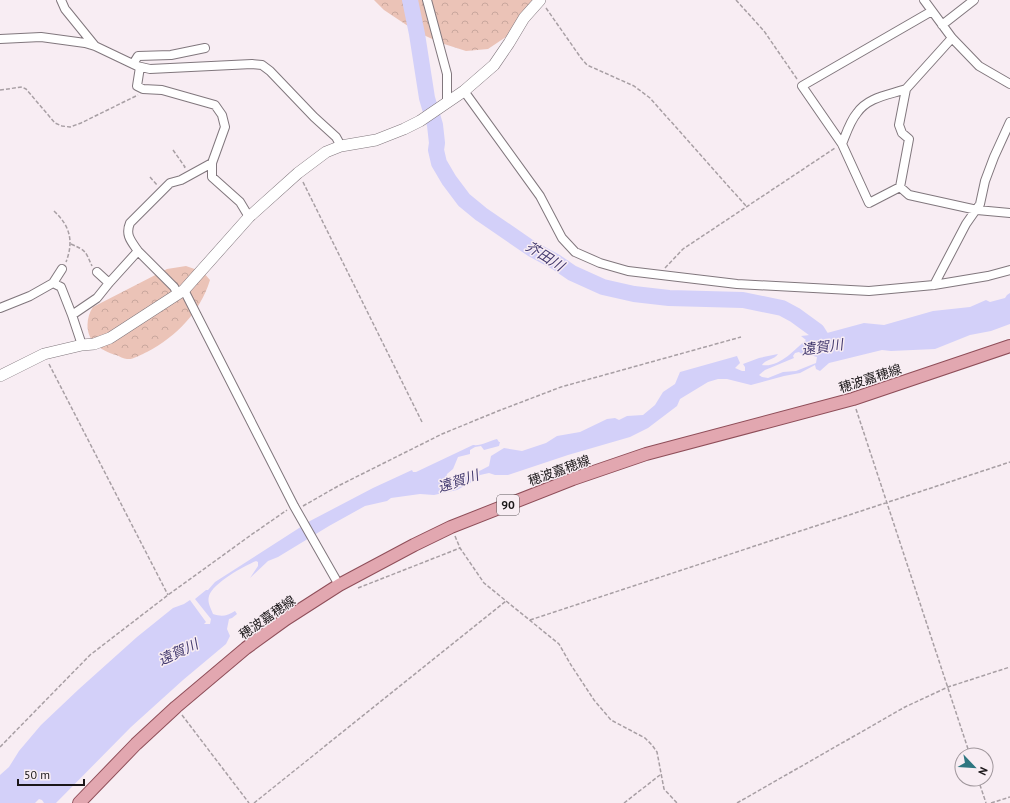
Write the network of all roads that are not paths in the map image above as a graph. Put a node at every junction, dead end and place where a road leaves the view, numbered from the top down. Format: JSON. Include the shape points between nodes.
{"nodes":[{"id":1,"x":61,"y":0,"type":"edge"},
{"id":2,"x":427,"y":0,"type":"edge"},
{"id":3,"x":924,"y":0,"type":"edge"},
{"id":4,"x":974,"y":0,"type":"edge"},
{"id":5,"x":541,"y":2,"type":"edge"},
{"id":6,"x":932,"y":11,"type":"junction"},
{"id":7,"x":942,"y":25,"type":"junction"},
{"id":8,"x":952,"y":38,"type":"junction"},
{"id":9,"x":0,"y":39,"type":"edge"},
{"id":10,"x":95,"y":46,"type":"junction"},
{"id":11,"x":205,"y":48,"type":"dead end"},
{"id":12,"x":136,"y":66,"type":"junction"},
{"id":13,"x":1010,"y":84,"type":"edge"},
{"id":14,"x":906,"y":89,"type":"junction"},
{"id":15,"x":464,"y":91,"type":"junction"},
{"id":16,"x":447,"y":102,"type":"junction"},
{"id":17,"x":1010,"y":122,"type":"edge"},
{"id":18,"x":842,"y":144,"type":"junction"},
{"id":19,"x":341,"y":146,"type":"junction"},
{"id":20,"x":212,"y":163,"type":"junction"},
{"id":21,"x":900,"y":187,"type":"junction"},
{"id":22,"x":977,"y":210,"type":"junction"},
{"id":23,"x":1010,"y":213,"type":"edge"},
{"id":24,"x":249,"y":217,"type":"junction"},
{"id":25,"x":138,"y":251,"type":"junction"},
{"id":26,"x":62,"y":269,"type":"road end"},
{"id":27,"x":1010,"y":270,"type":"edge"},
{"id":28,"x":97,"y":272,"type":"road end"},
{"id":29,"x":53,"y":283,"type":"junction"},
{"id":30,"x":109,"y":283,"type":"junction"},
{"id":31,"x":934,"y":286,"type":"junction"},
{"id":32,"x":181,"y":292,"type":"junction"},
{"id":33,"x":0,"y":308,"type":"edge"},
{"id":34,"x":72,"y":314,"type":"junction"},
{"id":35,"x":82,"y":345,"type":"junction"},
{"id":36,"x":1010,"y":346,"type":"edge"},
{"id":37,"x":0,"y":376,"type":"edge"},
{"id":38,"x":337,"y":582,"type":"junction"},
{"id":39,"x":80,"y":803,"type":"edge"}],
"edges":[{"from":1,"to":10,"type":"street","via":[[65,9]]},
{"from":2,"to":16,"type":"street","via":[[447,74]]},
{"from":3,"to":6,"type":"street"},
{"from":4,"to":7,"type":"street"},
{"from":5,"to":15,"type":"street","via":[[524,18],[494,65]]},
{"from":6,"to":7,"type":"street"},
{"from":6,"to":18,"type":"street","via":[[802,86]]},
{"from":7,"to":8,"type":"street"},
{"from":8,"to":13,"type":"street","via":[[979,66]]},
{"from":8,"to":14,"type":"street"},
{"from":9,"to":10,"type":"street","via":[[41,37]]},
{"from":10,"to":12,"type":"street"},
{"from":11,"to":12,"type":"street","via":[[171,55],[138,56]]},
{"from":12,"to":19,"type":"street","via":[[150,69],[262,65],[336,137]]},
{"from":12,"to":20,"type":"street","via":[[137,86],[143,89],[162,90],[215,105],[222,115],[225,127]]},
{"from":14,"to":18,"type":"street","via":[[864,105],[856,114]]},
{"from":14,"to":21,"type":"street","via":[[898,125],[909,139]]},
{"from":15,"to":16,"type":"street"},
{"from":15,"to":31,"type":"street","via":[[540,196],[562,238],[575,252],[600,263],[628,271],[737,284],[869,291]]},
{"from":16,"to":19,"type":"street","via":[[420,122],[404,129],[376,140]]},
{"from":17,"to":22,"type":"street","via":[[994,157]]},
{"from":18,"to":21,"type":"street","via":[[869,203]]},
{"from":19,"to":24,"type":"street","via":[[326,152],[298,173]]},
{"from":20,"to":24,"type":"street","via":[[212,177],[240,202]]},
{"from":20,"to":25,"type":"street","via":[[182,180],[170,183],[130,223],[129,237]]},
{"from":21,"to":22,"type":"street","via":[[909,195]]},
{"from":22,"to":23,"type":"street"},
{"from":22,"to":31,"type":"street","via":[[966,224]]},
{"from":24,"to":32,"type":"street"},
{"from":25,"to":30,"type":"street"},
{"from":25,"to":32,"type":"street"},
{"from":26,"to":29,"type":"street"},
{"from":27,"to":31,"type":"street"},
{"from":28,"to":30,"type":"street"},
{"from":29,"to":33,"type":"street"},
{"from":29,"to":34,"type":"street","via":[[61,287]]},
{"from":30,"to":34,"type":"street","via":[[97,298]]},
{"from":32,"to":35,"type":"street","via":[[110,338]]},
{"from":32,"to":38,"type":"street"},
{"from":34,"to":35,"type":"street"},
{"from":35,"to":37,"type":"street","via":[[44,354]]},
{"from":36,"to":38,"type":"main road","name":"穂波嘉穂線","number":"90","via":[[853,399],[646,454],[573,479],[451,527]]},
{"from":38,"to":39,"type":"main road","name":"穂波嘉穂線","number":"90","via":[[246,648],[176,707],[136,744]]}]}
